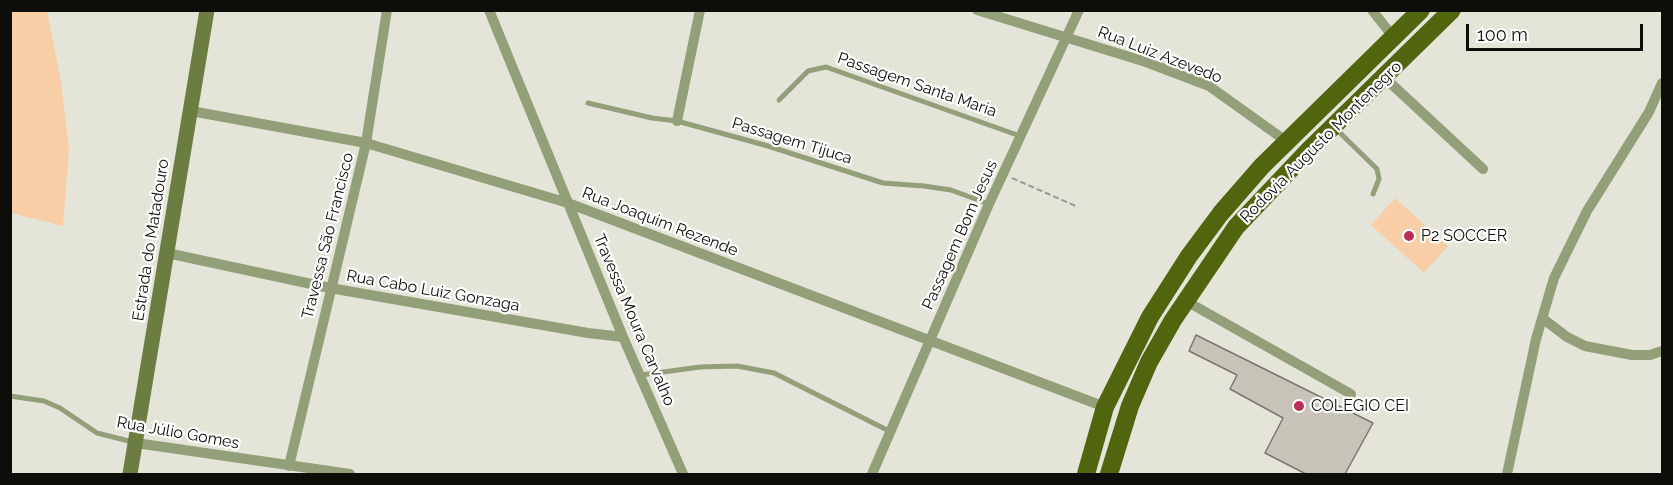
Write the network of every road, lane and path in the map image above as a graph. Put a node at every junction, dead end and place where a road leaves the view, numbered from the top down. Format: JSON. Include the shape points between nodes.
{"nodes":[{"id":1,"x":207,"y":10,"type":"edge"},
{"id":2,"x":387,"y":10,"type":"edge"},
{"id":3,"x":489,"y":10,"type":"edge"},
{"id":4,"x":700,"y":10,"type":"edge"},
{"id":5,"x":977,"y":10,"type":"edge"},
{"id":6,"x":1079,"y":10,"type":"edge"},
{"id":7,"x":1372,"y":10,"type":"edge"},
{"id":8,"x":1420,"y":10,"type":"edge"},
{"id":9,"x":1452,"y":10,"type":"edge"},
{"id":10,"x":1067,"y":37,"type":"junction"},
{"id":11,"x":1394,"y":39,"type":"junction"},
{"id":12,"x":1384,"y":78,"type":"junction"},
{"id":13,"x":1662,"y":83,"type":"edge"},
{"id":14,"x":779,"y":100,"type":"dead end"},
{"id":15,"x":588,"y":103,"type":"dead end"},
{"id":16,"x":191,"y":111,"type":"junction"},
{"id":17,"x":677,"y":121,"type":"junction"},
{"id":18,"x":1333,"y":127,"type":"junction"},
{"id":19,"x":1020,"y":136,"type":"junction"},
{"id":20,"x":1286,"y":141,"type":"junction"},
{"id":21,"x":366,"y":143,"type":"junction"},
{"id":22,"x":1483,"y":169,"type":"dead end"},
{"id":23,"x":1003,"y":174,"type":"junction"},
{"id":24,"x":1373,"y":194,"type":"dead end"},
{"id":25,"x":568,"y":203,"type":"junction"},
{"id":26,"x":989,"y":204,"type":"junction"},
{"id":27,"x":1078,"y":207,"type":"dead end"},
{"id":28,"x":1221,"y":213,"type":"junction"},
{"id":29,"x":1236,"y":227,"type":"junction"},
{"id":30,"x":168,"y":253,"type":"junction"},
{"id":31,"x":330,"y":288,"type":"junction"},
{"id":32,"x":1186,"y":301,"type":"junction"},
{"id":33,"x":1542,"y":318,"type":"junction"},
{"id":34,"x":623,"y":337,"type":"junction"},
{"id":35,"x":930,"y":341,"type":"junction"},
{"id":36,"x":1662,"y":351,"type":"edge"},
{"id":37,"x":641,"y":375,"type":"junction"},
{"id":38,"x":1351,"y":394,"type":"dead end"},
{"id":39,"x":10,"y":396,"type":"edge"},
{"id":40,"x":1105,"y":407,"type":"junction"},
{"id":41,"x":891,"y":432,"type":"junction"},
{"id":42,"x":136,"y":443,"type":"junction"},
{"id":43,"x":289,"y":466,"type":"junction"},
{"id":44,"x":1088,"y":468,"type":"edge"},
{"id":45,"x":1110,"y":471,"type":"edge"},
{"id":46,"x":130,"y":474,"type":"edge"},
{"id":47,"x":350,"y":474,"type":"edge"},
{"id":48,"x":683,"y":474,"type":"edge"},
{"id":49,"x":872,"y":474,"type":"edge"},
{"id":50,"x":1507,"y":474,"type":"edge"}],
"edges":[{"from":1,"to":16,"type":"main road","name":"Estrada do Matadouro"},
{"from":2,"to":21,"type":"street","name":"Travessa São Francisco"},
{"from":3,"to":25,"type":"street","name":"Travessa Moura Carvalho"},
{"from":4,"to":17,"type":"street"},
{"from":5,"to":10,"type":"street","name":"Rua Luiz Azevedo"},
{"from":6,"to":10,"type":"street","name":"Passagem Bom Jesus"},
{"from":7,"to":11,"type":"street"},
{"from":8,"to":11,"type":"main road","name":"Rodovia Augusto Montenegro"},
{"from":9,"to":12,"type":"main road","name":"Rodovia Augusto Montenegro"},
{"from":10,"to":19,"type":"street","name":"Passagem Bom Jesus"},
{"from":10,"to":20,"type":"street","name":"Rua Luiz Azevedo","via":[[1209,86]]},
{"from":11,"to":20,"type":"main road","name":"Rodovia Augusto Montenegro"},
{"from":12,"to":18,"type":"main road","name":"Rodovia Augusto Montenegro"},
{"from":12,"to":22,"type":"street"},
{"from":13,"to":33,"type":"street","via":[[1587,211],[1554,278]]},
{"from":14,"to":19,"type":"lane","name":"Passagem Santa Maria","via":[[808,71],[826,67]]},
{"from":15,"to":17,"type":"lane","name":"Passagem Tijuca"},
{"from":16,"to":21,"type":"street","name":"Rua Joaquim Rezende"},
{"from":16,"to":30,"type":"main road","name":"Estrada do Matadouro"},
{"from":17,"to":26,"type":"lane","name":"Passagem Tijuca","via":[[883,183],[951,190]]},
{"from":18,"to":24,"type":"lane","via":[[1377,169],[1379,179]]},
{"from":18,"to":29,"type":"main road","name":"Rodovia Augusto Montenegro"},
{"from":19,"to":23,"type":"street","name":"Passagem Bom Jesus"},
{"from":20,"to":28,"type":"main road","name":"Rodovia Augusto Montenegro"},
{"from":21,"to":25,"type":"street","name":"Rua Joaquim Rezende"},
{"from":21,"to":31,"type":"street","name":"Travessa São Francisco"},
{"from":23,"to":26,"type":"street","name":"Passagem Bom Jesus"},
{"from":23,"to":27,"type":"path"},
{"from":25,"to":34,"type":"street","name":"Travessa Moura Carvalho"},
{"from":25,"to":35,"type":"street","name":"Rua Joaquim Rezende"},
{"from":26,"to":35,"type":"street","name":"Passagem Bom Jesus"},
{"from":28,"to":29,"type":"main road"},
{"from":28,"to":40,"type":"main road","name":"Rodovia Augusto Montenegro","via":[[1155,308]]},
{"from":29,"to":32,"type":"main road","name":"Rodovia Augusto Montenegro"},
{"from":30,"to":31,"type":"street","name":"Rua Cabo Luiz Gonzaga"},
{"from":30,"to":42,"type":"main road","name":"Estrada do Matadouro"},
{"from":31,"to":34,"type":"street","name":"Rua Cabo Luiz Gonzaga"},
{"from":31,"to":43,"type":"street","name":"Travessa São Francisco"},
{"from":32,"to":38,"type":"street"},
{"from":32,"to":45,"type":"main road","name":"Rodovia Augusto Montenegro","via":[[1149,363],[1130,406]]},
{"from":33,"to":36,"type":"street","via":[[1585,345],[1632,355]]},
{"from":33,"to":50,"type":"street"},
{"from":34,"to":37,"type":"street","name":"Travessa Moura Carvalho"},
{"from":35,"to":40,"type":"street","name":"Rua Joaquim Rezende"},
{"from":35,"to":41,"type":"street","name":"Passagem Bom Jesus"},
{"from":37,"to":41,"type":"lane","via":[[737,366],[774,373]]},
{"from":37,"to":48,"type":"street","name":"Travessa Moura Carvalho"},
{"from":39,"to":42,"type":"lane","name":"Rua Júlio Gomes","via":[[44,401],[97,433]]},
{"from":40,"to":44,"type":"main road","name":"Rodovia Augusto Montenegro"},
{"from":41,"to":49,"type":"street","name":"Passagem Bom Jesus"},
{"from":42,"to":43,"type":"street","name":"Rua Júlio Gomes"},
{"from":42,"to":46,"type":"main road","name":"Estrada do Matadouro"},
{"from":43,"to":47,"type":"street","name":"Rua Júlio Gomes"},
{"from":44,"to":45,"type":"main road"}]}
